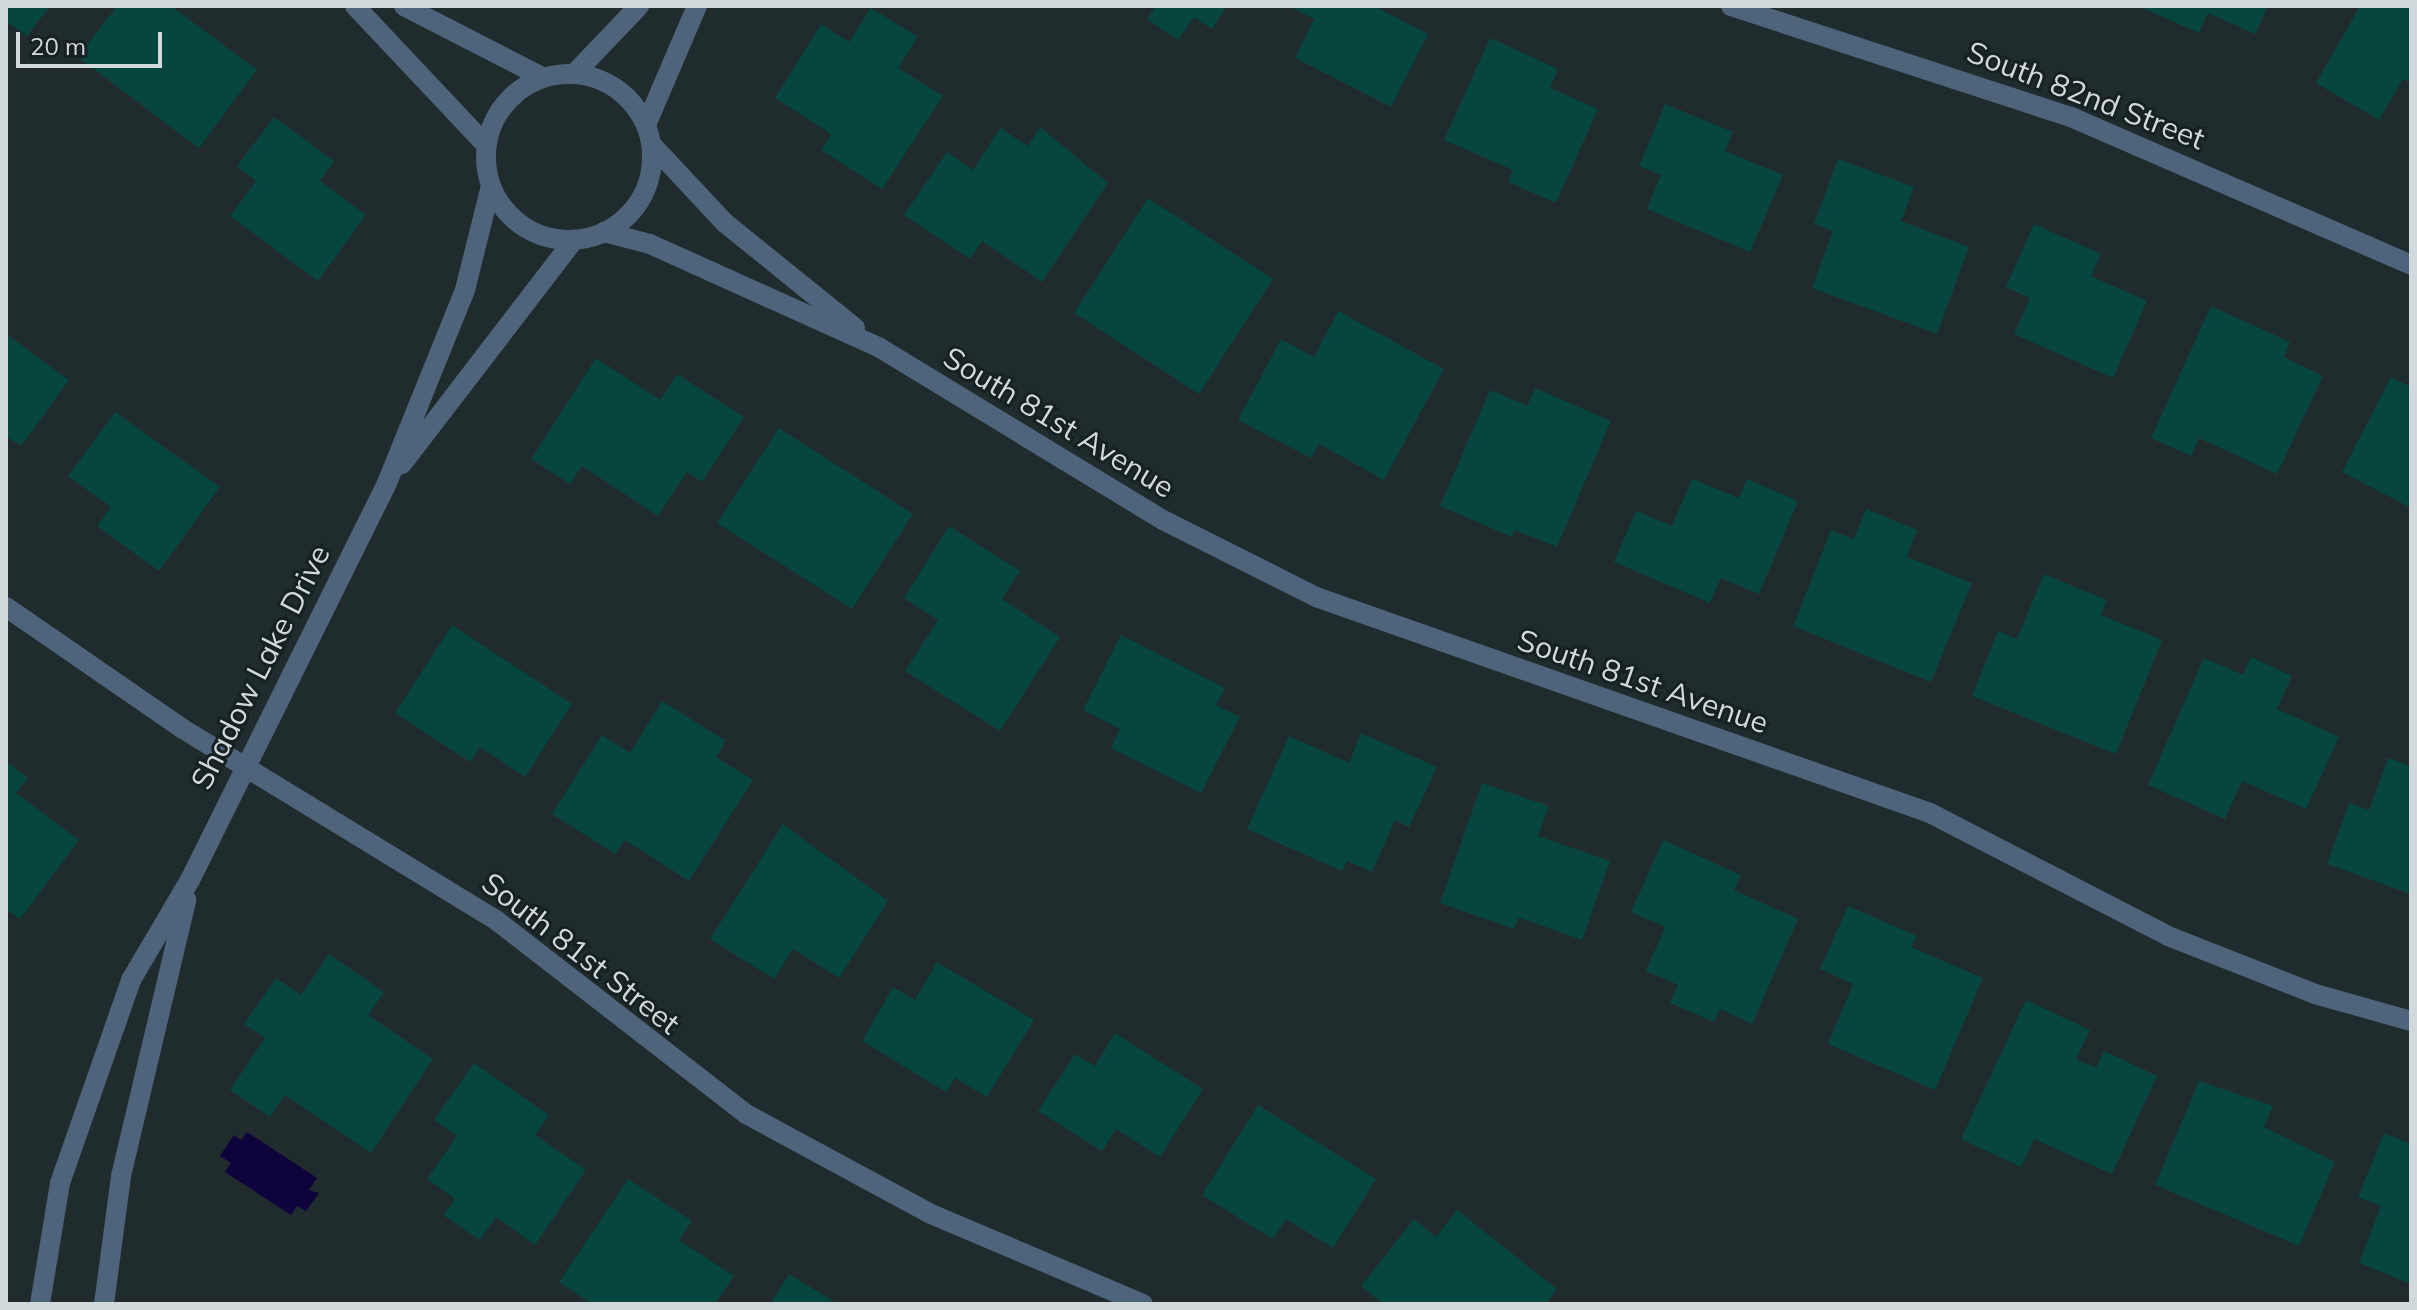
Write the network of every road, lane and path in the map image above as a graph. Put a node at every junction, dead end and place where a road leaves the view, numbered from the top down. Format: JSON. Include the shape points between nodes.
{"nodes":[{"id":1,"x":355,"y":6,"type":"edge"},
{"id":2,"x":404,"y":6,"type":"edge"},
{"id":3,"x":639,"y":6,"type":"edge"},
{"id":4,"x":697,"y":6,"type":"edge"},
{"id":5,"x":1731,"y":6,"type":"edge"},
{"id":6,"x":575,"y":73,"type":"junction"},
{"id":7,"x":542,"y":77,"type":"junction"},
{"id":8,"x":649,"y":135,"type":"junction"},
{"id":9,"x":486,"y":145,"type":"junction"},
{"id":10,"x":491,"y":186,"type":"junction"},
{"id":11,"x":604,"y":232,"type":"junction"},
{"id":12,"x":574,"y":240,"type":"junction"},
{"id":13,"x":2411,"y":265,"type":"edge"},
{"id":14,"x":880,"y":348,"type":"junction"},
{"id":15,"x":387,"y":483,"type":"junction"},
{"id":16,"x":6,"y":607,"type":"edge"},
{"id":17,"x":242,"y":765,"type":"junction"},
{"id":18,"x":190,"y":880,"type":"junction"},
{"id":19,"x":2411,"y":1021,"type":"edge"},
{"id":20,"x":40,"y":1304,"type":"edge"},
{"id":21,"x":104,"y":1304,"type":"edge"},
{"id":22,"x":1143,"y":1304,"type":"edge"}],
"edges":[{"from":1,"to":9,"type":"street"},
{"from":2,"to":7,"type":"street"},
{"from":3,"to":6,"type":"street"},
{"from":4,"to":8,"type":"street"},
{"from":5,"to":13,"type":"street","name":"South 82nd Street","via":[[2071,117]]},
{"from":6,"to":7,"type":"street"},
{"from":6,"to":8,"type":"street","via":[[617,90]]},
{"from":7,"to":9,"type":"street","via":[[496,116]]},
{"from":8,"to":11,"type":"street","via":[[642,196]]},
{"from":8,"to":14,"type":"street","name":"South 81st Avenue","via":[[725,223]]},
{"from":9,"to":10,"type":"street"},
{"from":10,"to":12,"type":"street","via":[[523,227]]},
{"from":10,"to":15,"type":"street","name":"Shadow Lake Drive","via":[[465,290]]},
{"from":11,"to":12,"type":"street"},
{"from":11,"to":14,"type":"street","name":"South 81st Avenue","via":[[650,244]]},
{"from":12,"to":15,"type":"street","name":"Shadow Lake Drive"},
{"from":14,"to":19,"type":"street","name":"South 81st Avenue","via":[[1165,521],[1316,597],[1930,813],[2168,936],[2315,994]]},
{"from":15,"to":17,"type":"street","name":"Shadow Lake Drive"},
{"from":16,"to":17,"type":"street","name":"South 81st Street"},
{"from":17,"to":18,"type":"street","name":"Shadow Lake Drive"},
{"from":17,"to":22,"type":"street","name":"South 81st Street","via":[[496,920],[701,1083],[792,1141],[931,1214]]},
{"from":18,"to":20,"type":"street","name":"Shadow Lake Drive","via":[[131,980],[87,1094],[60,1183]]},
{"from":18,"to":21,"type":"street","name":"Shadow Lake Drive","via":[[121,1176]]}]}
